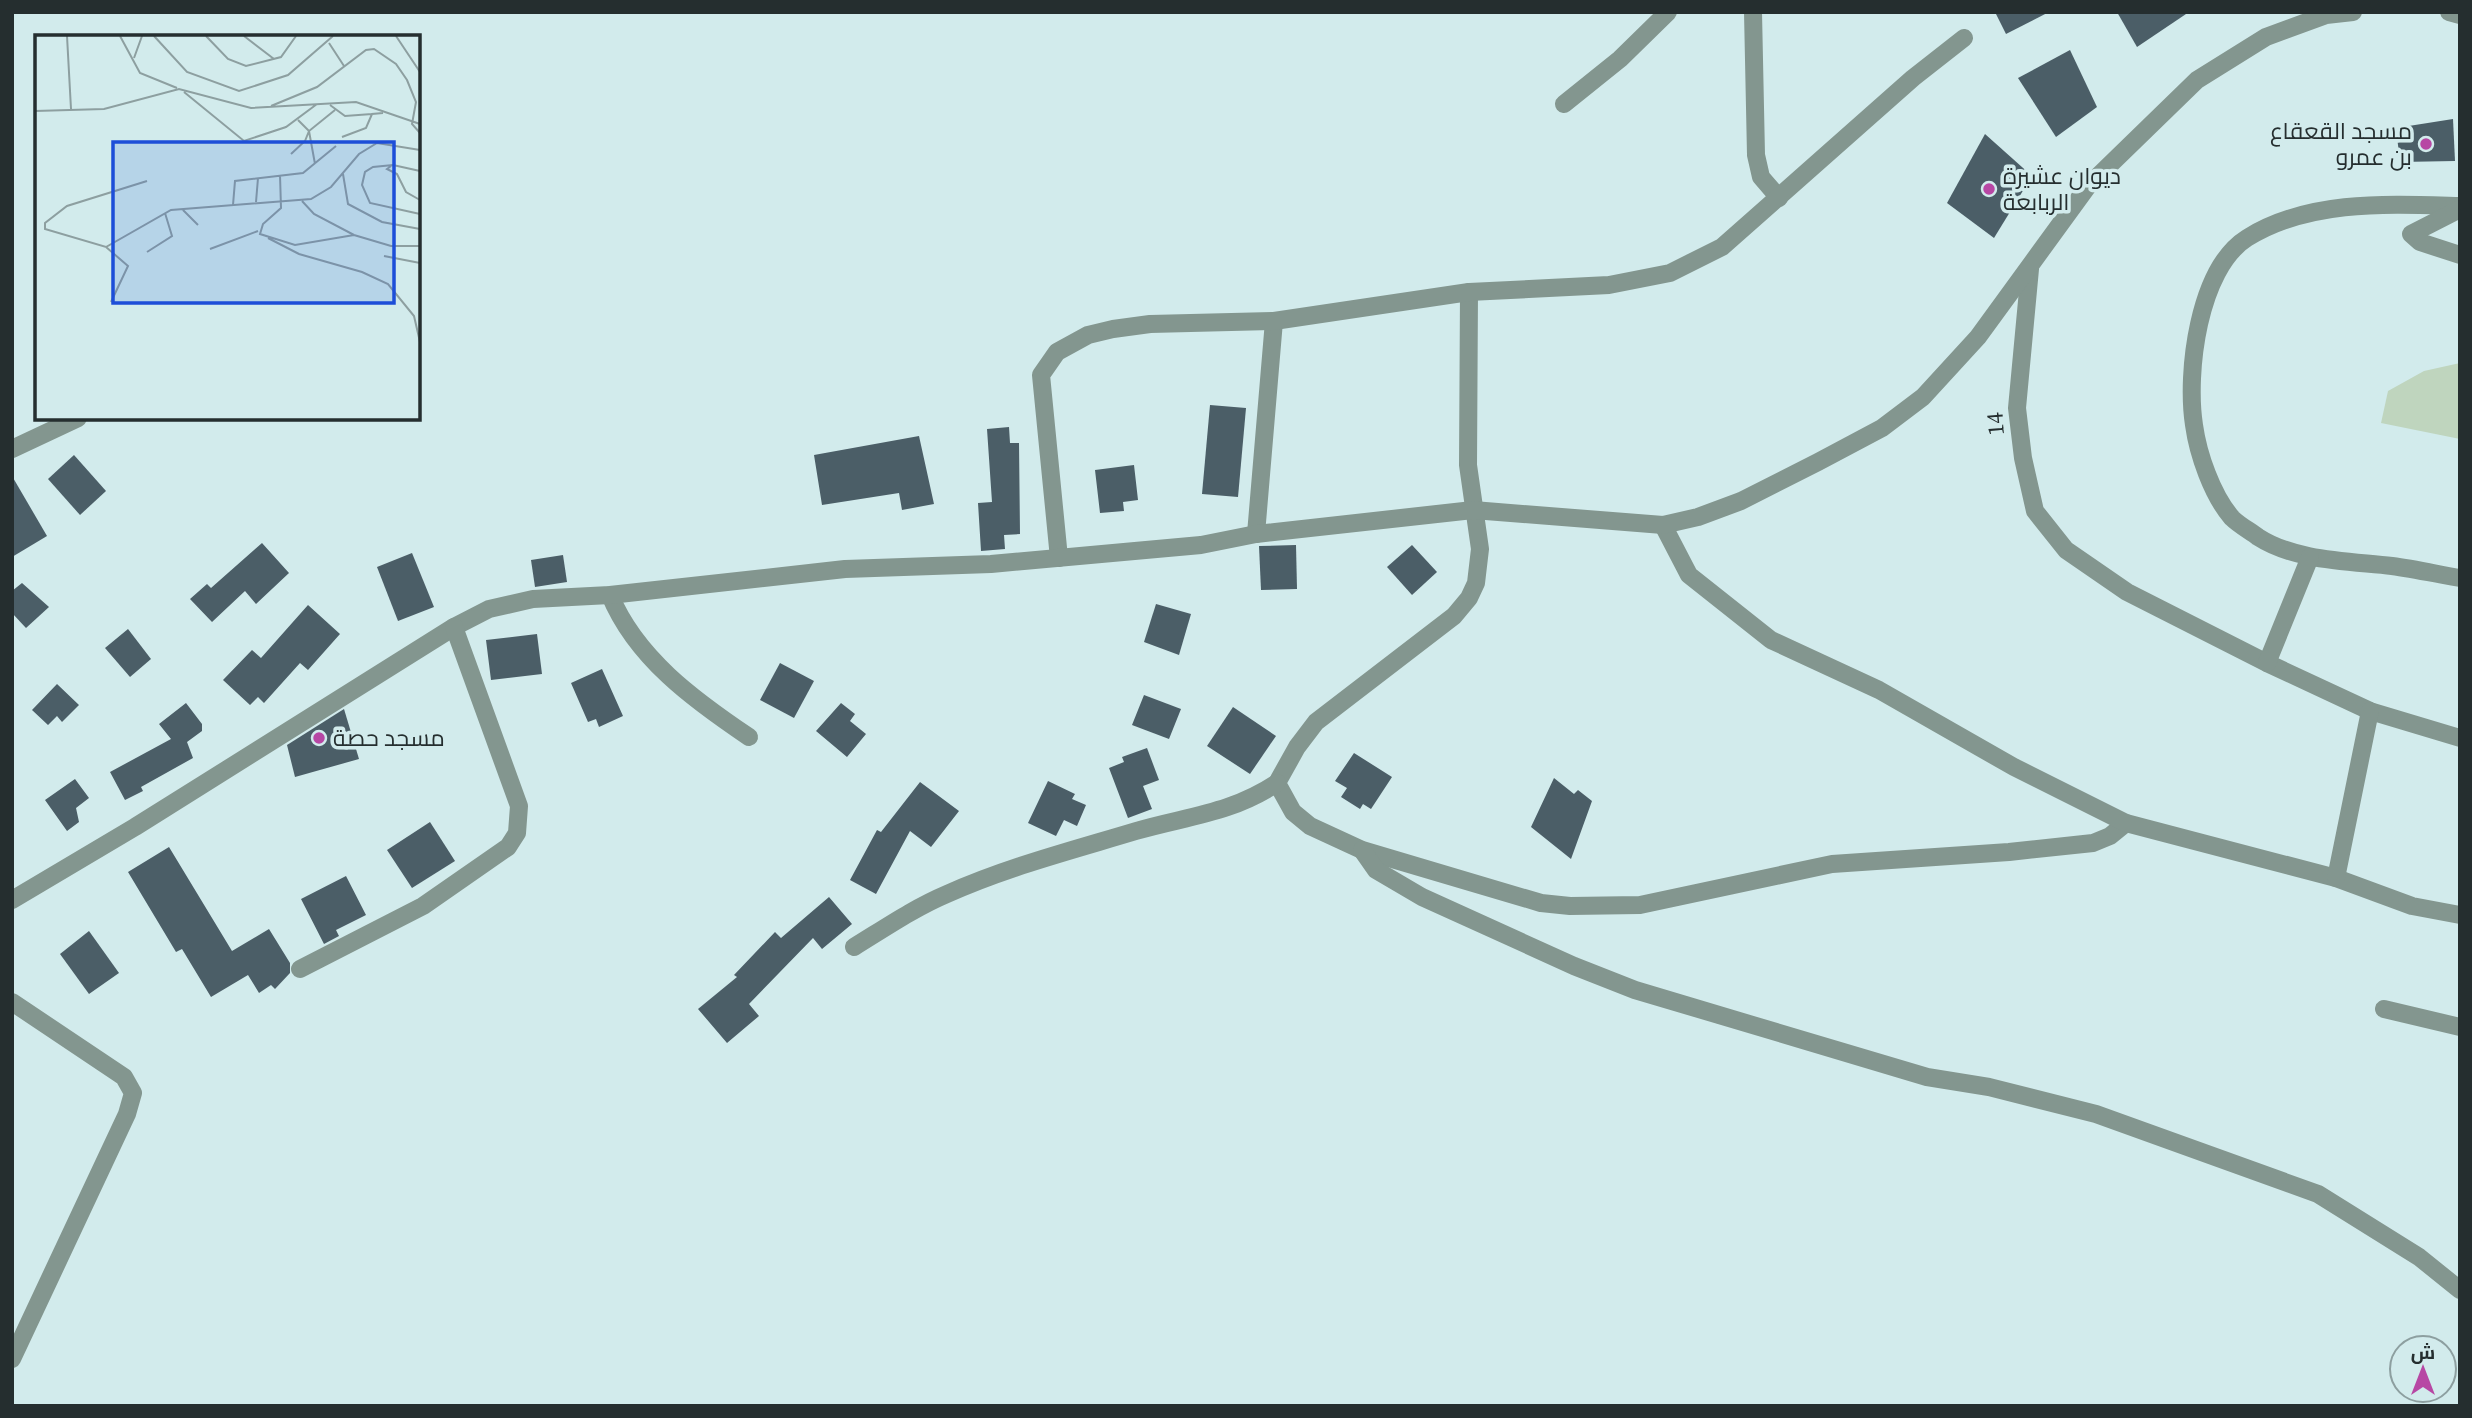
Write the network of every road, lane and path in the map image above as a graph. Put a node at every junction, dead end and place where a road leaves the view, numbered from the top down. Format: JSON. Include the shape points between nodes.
{"nodes":[{"id":1,"x":1668,"y":12,"type":"edge"},
{"id":2,"x":1753,"y":12,"type":"edge"},
{"id":3,"x":2353,"y":12,"type":"edge"},
{"id":4,"x":2449,"y":12,"type":"edge"},
{"id":5,"x":2460,"y":15,"type":"edge"},
{"id":6,"x":1964,"y":38,"type":"dead end"},
{"id":7,"x":1564,"y":104,"type":"dead end"},
{"id":8,"x":1779,"y":198,"type":"junction"},
{"id":9,"x":2460,"y":207,"type":"edge"},
{"id":10,"x":2460,"y":254,"type":"edge"},
{"id":11,"x":2031,"y":266,"type":"junction"},
{"id":12,"x":1469,"y":292,"type":"junction"},
{"id":13,"x":1273,"y":321,"type":"junction"},
{"id":14,"x":74,"y":420,"type":"edge"},
{"id":15,"x":12,"y":449,"type":"edge"},
{"id":16,"x":1473,"y":510,"type":"junction"},
{"id":17,"x":1663,"y":525,"type":"junction"},
{"id":18,"x":1256,"y":534,"type":"junction"},
{"id":19,"x":2310,"y":556,"type":"junction"},
{"id":20,"x":1059,"y":558,"type":"junction"},
{"id":21,"x":2460,"y":578,"type":"edge"},
{"id":22,"x":610,"y":595,"type":"junction"},
{"id":23,"x":454,"y":627,"type":"junction"},
{"id":24,"x":2267,"y":663,"type":"junction"},
{"id":25,"x":2370,"y":711,"type":"junction"},
{"id":26,"x":749,"y":737,"type":"dead end"},
{"id":27,"x":2460,"y":738,"type":"edge"},
{"id":28,"x":1277,"y":783,"type":"junction"},
{"id":29,"x":2126,"y":823,"type":"junction"},
{"id":30,"x":1362,"y":850,"type":"junction"},
{"id":31,"x":2336,"y":878,"type":"junction"},
{"id":32,"x":12,"y":900,"type":"edge"},
{"id":33,"x":2460,"y":915,"type":"edge"},
{"id":34,"x":854,"y":947,"type":"dead end"},
{"id":35,"x":300,"y":969,"type":"dead end"},
{"id":36,"x":12,"y":1002,"type":"edge"},
{"id":37,"x":2384,"y":1010,"type":"dead end"},
{"id":38,"x":2460,"y":1027,"type":"edge"},
{"id":39,"x":2460,"y":1290,"type":"edge"},
{"id":40,"x":12,"y":1359,"type":"edge"}],
"edges":[{"from":1,"to":7,"type":"street"},
{"from":2,"to":8,"type":"street","via":[[1756,155],[1761,177]]},
{"from":3,"to":11,"type":"street","name":"14","via":[[2326,15],[2266,37],[2197,79],[2088,186]]},
{"from":4,"to":5,"type":"street"},
{"from":6,"to":8,"type":"street"},
{"from":8,"to":12,"type":"street","via":[[1722,247],[1670,272],[1609,285]]},
{"from":9,"to":10,"type":"street","via":[[2411,234],[2420,242]]},
{"from":9,"to":19,"type":"street","via":[[2382,203],[2290,219],[2245,239],[2218,270],[2203,306],[2193,372],[2194,425],[2202,458],[2232,517],[2260,538]]},
{"from":11,"to":17,"type":"street","via":[[1948,373],[1882,428],[1741,501]]},
{"from":11,"to":24,"type":"street","name":"14","via":[[2017,408],[2035,511],[2066,550],[2127,592]]},
{"from":12,"to":13,"type":"street"},
{"from":12,"to":16,"type":"street","via":[[1468,465]]},
{"from":13,"to":18,"type":"street"},
{"from":13,"to":20,"type":"street","via":[[1138,326],[1088,335],[1058,352],[1041,375],[1040,396]]},
{"from":14,"to":15,"type":"street"},
{"from":16,"to":17,"type":"street"},
{"from":16,"to":18,"type":"street"},
{"from":16,"to":28,"type":"street","via":[[1480,549],[1478,574],[1469,598],[1454,616],[1316,722]]},
{"from":17,"to":29,"type":"street","via":[[1689,575],[1771,640],[1879,691]]},
{"from":18,"to":20,"type":"street","via":[[1201,545]]},
{"from":19,"to":21,"type":"street"},
{"from":19,"to":24,"type":"street"},
{"from":20,"to":22,"type":"street","via":[[845,569]]},
{"from":22,"to":23,"type":"street","via":[[511,603]]},
{"from":22,"to":26,"type":"street","via":[[619,617],[645,650],[696,702]]},
{"from":23,"to":32,"type":"street"},
{"from":23,"to":35,"type":"street","via":[[519,806],[517,834],[508,847],[423,906]]},
{"from":24,"to":25,"type":"street","name":"14"},
{"from":25,"to":27,"type":"street","name":"14"},
{"from":25,"to":31,"type":"street"},
{"from":28,"to":30,"type":"street","via":[[1293,812]]},
{"from":28,"to":34,"type":"street","via":[[1257,797],[1205,817],[1141,830],[949,893]]},
{"from":29,"to":30,"type":"street","via":[[2093,843],[1832,864],[1640,905],[1541,903]]},
{"from":29,"to":31,"type":"street"},
{"from":30,"to":39,"type":"street","via":[[1376,870],[1422,897],[1635,990],[1927,1077],[2096,1114],[2306,1189],[2419,1257]]},
{"from":31,"to":33,"type":"street","via":[[2412,906]]},
{"from":36,"to":40,"type":"street","via":[[124,1077],[133,1093]]},
{"from":37,"to":38,"type":"street"}]}
